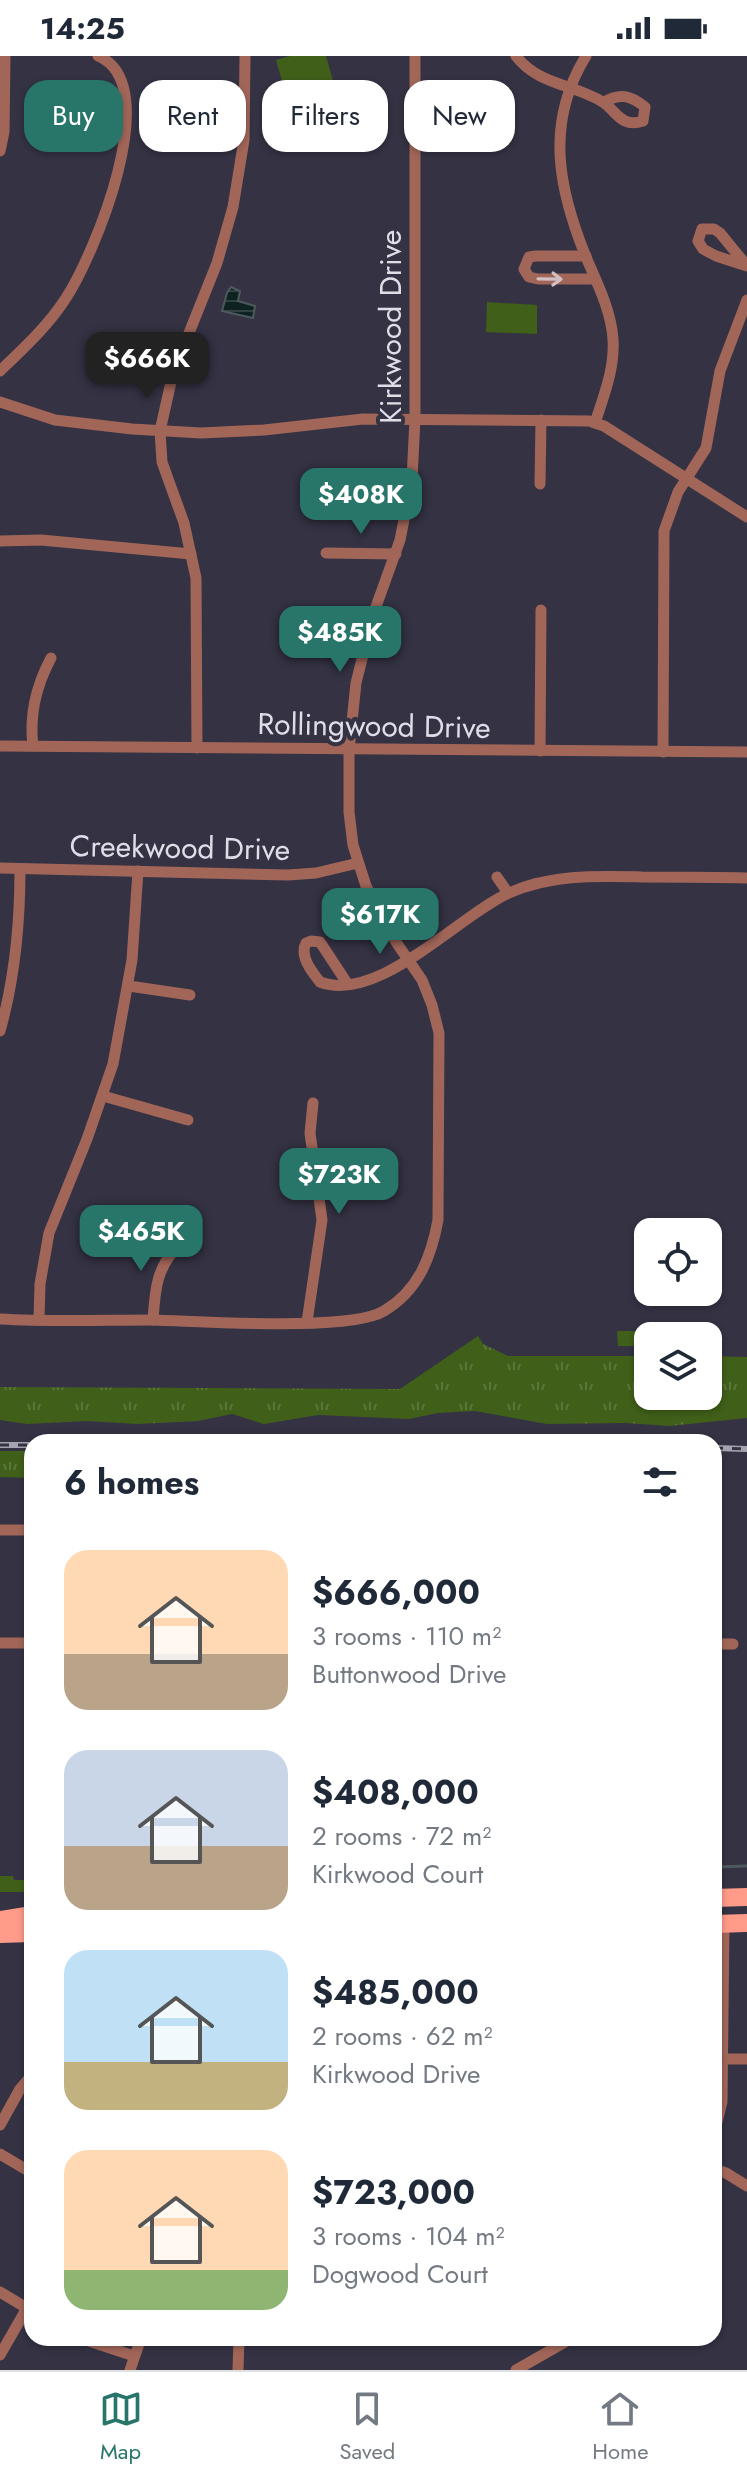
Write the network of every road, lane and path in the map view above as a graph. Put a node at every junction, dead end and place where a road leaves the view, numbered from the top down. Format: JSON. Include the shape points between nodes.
{"nodes":[{"id":1,"x":5,"y":56,"type":"edge"},
{"id":2,"x":98,"y":56,"type":"edge"},
{"id":3,"x":245,"y":56,"type":"edge"},
{"id":4,"x":415,"y":56,"type":"edge"},
{"id":5,"x":516,"y":56,"type":"edge"},
{"id":6,"x":586,"y":56,"type":"edge"},
{"id":7,"x":569,"y":89,"type":"junction"},
{"id":8,"x":604,"y":102,"type":"dead end"},
{"id":9,"x":0,"y":151,"type":"edge"},
{"id":10,"x":586,"y":256,"type":"junction"},
{"id":11,"x":595,"y":279,"type":"junction"},
{"id":12,"x":747,"y":300,"type":"edge"},
{"id":13,"x":742,"y":324,"type":"edge"},
{"id":14,"x":0,"y":371,"type":"edge"},
{"id":15,"x":0,"y":402,"type":"edge"},
{"id":16,"x":415,"y":419,"type":"junction"},
{"id":17,"x":541,"y":420,"type":"junction"},
{"id":18,"x":595,"y":423,"type":"junction"},
{"id":19,"x":160,"y":431,"type":"junction"},
{"id":20,"x":686,"y":478,"type":"junction"},
{"id":21,"x":540,"y":484,"type":"dead end"},
{"id":22,"x":747,"y":517,"type":"edge"},
{"id":23,"x":0,"y":541,"type":"edge"},
{"id":24,"x":326,"y":553,"type":"dead end"},
{"id":25,"x":191,"y":554,"type":"junction"},
{"id":26,"x":396,"y":554,"type":"junction"},
{"id":27,"x":541,"y":610,"type":"dead end"},
{"id":28,"x":51,"y":658,"type":"dead end"},
{"id":29,"x":0,"y":746,"type":"edge"},
{"id":30,"x":33,"y":746,"type":"junction"},
{"id":31,"x":197,"y":748,"type":"junction"},
{"id":32,"x":349,"y":750,"type":"junction"},
{"id":33,"x":540,"y":751,"type":"junction"},
{"id":34,"x":663,"y":752,"type":"junction"},
{"id":35,"x":747,"y":752,"type":"edge"},
{"id":36,"x":358,"y":863,"type":"junction"},
{"id":37,"x":0,"y":868,"type":"edge"},
{"id":38,"x":20,"y":869,"type":"junction"},
{"id":39,"x":138,"y":871,"type":"junction"},
{"id":40,"x":497,"y":877,"type":"dead end"},
{"id":41,"x":747,"y":878,"type":"edge"},
{"id":42,"x":508,"y":893,"type":"junction"},
{"id":43,"x":410,"y":961,"type":"junction"},
{"id":44,"x":347,"y":983,"type":"dead end"},
{"id":45,"x":129,"y":986,"type":"junction"},
{"id":46,"x":190,"y":995,"type":"dead end"},
{"id":47,"x":0,"y":1031,"type":"edge"},
{"id":48,"x":103,"y":1096,"type":"junction"},
{"id":49,"x":313,"y":1103,"type":"dead end"},
{"id":50,"x":188,"y":1120,"type":"dead end"},
{"id":51,"x":178,"y":1246,"type":"dead end"},
{"id":52,"x":0,"y":1319,"type":"edge"},
{"id":53,"x":39,"y":1320,"type":"junction"},
{"id":54,"x":153,"y":1320,"type":"junction"},
{"id":55,"x":307,"y":1322,"type":"junction"},
{"id":56,"x":0,"y":1530,"type":"edge"},
{"id":57,"x":24,"y":1530,"type":"edge"},
{"id":58,"x":0,"y":1643,"type":"edge"},
{"id":59,"x":24,"y":1643,"type":"edge"},
{"id":60,"x":722,"y":1644,"type":"edge"},
{"id":61,"x":733,"y":1644,"type":"dead end"},
{"id":62,"x":747,"y":1897,"type":"edge"},
{"id":63,"x":722,"y":1898,"type":"edge"},
{"id":64,"x":747,"y":1909,"type":"edge"},
{"id":65,"x":0,"y":1911,"type":"edge"},
{"id":66,"x":24,"y":1912,"type":"edge"},
{"id":67,"x":24,"y":1915,"type":"edge"},
{"id":68,"x":0,"y":1920,"type":"edge"},
{"id":69,"x":722,"y":1921,"type":"edge"},
{"id":70,"x":747,"y":1923,"type":"edge"},
{"id":71,"x":722,"y":1924,"type":"edge"},
{"id":72,"x":24,"y":1933,"type":"edge"},
{"id":73,"x":0,"y":1934,"type":"edge"},
{"id":74,"x":722,"y":2059,"type":"edge"},
{"id":75,"x":747,"y":2059,"type":"edge"},
{"id":76,"x":24,"y":2084,"type":"edge"},
{"id":77,"x":0,"y":2125,"type":"edge"},
{"id":78,"x":0,"y":2154,"type":"edge"},
{"id":79,"x":24,"y":2168,"type":"edge"},
{"id":80,"x":722,"y":2172,"type":"edge"},
{"id":81,"x":747,"y":2186,"type":"edge"},
{"id":82,"x":0,"y":2292,"type":"edge"},
{"id":83,"x":24,"y":2306,"type":"edge"},
{"id":84,"x":24,"y":2318,"type":"edge"},
{"id":85,"x":104,"y":2346,"type":"edge"},
{"id":86,"x":138,"y":2346,"type":"edge"},
{"id":87,"x":239,"y":2346,"type":"edge"},
{"id":88,"x":555,"y":2346,"type":"edge"},
{"id":89,"x":0,"y":2355,"type":"edge"},
{"id":90,"x":134,"y":2356,"type":"junction"},
{"id":91,"x":130,"y":2370,"type":"edge"},
{"id":92,"x":238,"y":2370,"type":"edge"},
{"id":93,"x":516,"y":2370,"type":"edge"}],
"edges":[{"from":1,"to":9,"type":"street"},
{"from":2,"to":14,"type":"street","via":[[118,71],[126,95],[121,157],[109,205],[65,299],[37,336]]},
{"from":3,"to":19,"type":"street","via":[[244,140],[233,207],[173,373]]},
{"from":4,"to":16,"type":"street","name":"Kirkwood Drive"},
{"from":5,"to":7,"type":"street","via":[[536,74]]},
{"from":6,"to":7,"type":"street"},
{"from":7,"to":8,"type":"street"},
{"from":7,"to":10,"type":"street","via":[[561,126],[561,176]]},
{"from":10,"to":11,"type":"street"},
{"from":10,"to":11,"type":"street","one_way":true,"via":[[529,257],[524,269],[538,279]]},
{"from":11,"to":18,"type":"street","via":[[613,340],[612,369]]},
{"from":12,"to":13,"type":"street"},
{"from":13,"to":20,"type":"street","via":[[720,371],[706,448]]},
{"from":15,"to":19,"type":"street","via":[[55,420]]},
{"from":16,"to":17,"type":"street"},
{"from":16,"to":19,"type":"street"},
{"from":16,"to":26,"type":"street","name":"Kirkwood Drive","via":[[412,479]]},
{"from":17,"to":18,"type":"street"},
{"from":17,"to":21,"type":"street"},
{"from":18,"to":20,"type":"street"},
{"from":19,"to":25,"type":"street","via":[[162,462]]},
{"from":20,"to":22,"type":"street"},
{"from":20,"to":34,"type":"street","via":[[664,531]]},
{"from":23,"to":25,"type":"street"},
{"from":24,"to":26,"type":"street"},
{"from":25,"to":31,"type":"street","via":[[198,607]]},
{"from":26,"to":32,"type":"street","name":"Kirkwood Drive","via":[[364,645]]},
{"from":27,"to":33,"type":"street"},
{"from":28,"to":30,"type":"street","via":[[34,704]]},
{"from":29,"to":30,"type":"street","name":"Rollingwood Drive"},
{"from":30,"to":31,"type":"street","name":"Rollingwood Drive"},
{"from":31,"to":32,"type":"street","name":"Rollingwood Drive"},
{"from":32,"to":33,"type":"street","name":"Rollingwood Drive"},
{"from":32,"to":36,"type":"street","name":"Kirkwood Drive","via":[[349,812]]},
{"from":33,"to":34,"type":"street","name":"Rollingwood Drive"},
{"from":34,"to":35,"type":"street","name":"Rollingwood Drive"},
{"from":36,"to":39,"type":"street","name":"Creekwood Drive","via":[[302,875]]},
{"from":36,"to":43,"type":"street","name":"Kirkwood Drive"},
{"from":37,"to":38,"type":"street","name":"Creekwood Drive"},
{"from":38,"to":39,"type":"street","name":"Creekwood Drive"},
{"from":38,"to":47,"type":"street","via":[[18,933]]},
{"from":39,"to":45,"type":"street"},
{"from":40,"to":42,"type":"street"},
{"from":41,"to":42,"type":"street","via":[[582,876]]},
{"from":42,"to":43,"type":"street"},
{"from":43,"to":44,"type":"street","via":[[363,982]]},
{"from":43,"to":55,"type":"street","name":"Kirkwood Drive","via":[[439,1033],[438,1220],[427,1263],[414,1284],[382,1312]]},
{"from":45,"to":46,"type":"street"},
{"from":45,"to":48,"type":"street"},
{"from":48,"to":50,"type":"street"},
{"from":48,"to":53,"type":"street","via":[[49,1233]]},
{"from":49,"to":55,"type":"street","via":[[310,1133],[322,1220]]},
{"from":51,"to":54,"type":"street","via":[[159,1271]]},
{"from":52,"to":53,"type":"street"},
{"from":53,"to":54,"type":"street"},
{"from":54,"to":55,"type":"street"},
{"from":56,"to":57,"type":"street"},
{"from":58,"to":59,"type":"street"},
{"from":60,"to":61,"type":"street"},
{"from":62,"to":63,"type":"main road"},
{"from":64,"to":69,"type":"main road"},
{"from":65,"to":66,"type":"main road"},
{"from":67,"to":68,"type":"main road"},
{"from":70,"to":71,"type":"main road"},
{"from":72,"to":73,"type":"main road"},
{"from":74,"to":75,"type":"street"},
{"from":76,"to":77,"type":"street"},
{"from":78,"to":79,"type":"street"},
{"from":80,"to":81,"type":"street"},
{"from":82,"to":83,"type":"street"},
{"from":84,"to":89,"type":"street"},
{"from":85,"to":90,"type":"street"},
{"from":86,"to":90,"type":"street"},
{"from":87,"to":92,"type":"street"},
{"from":88,"to":93,"type":"street"},
{"from":90,"to":91,"type":"street"}]}
